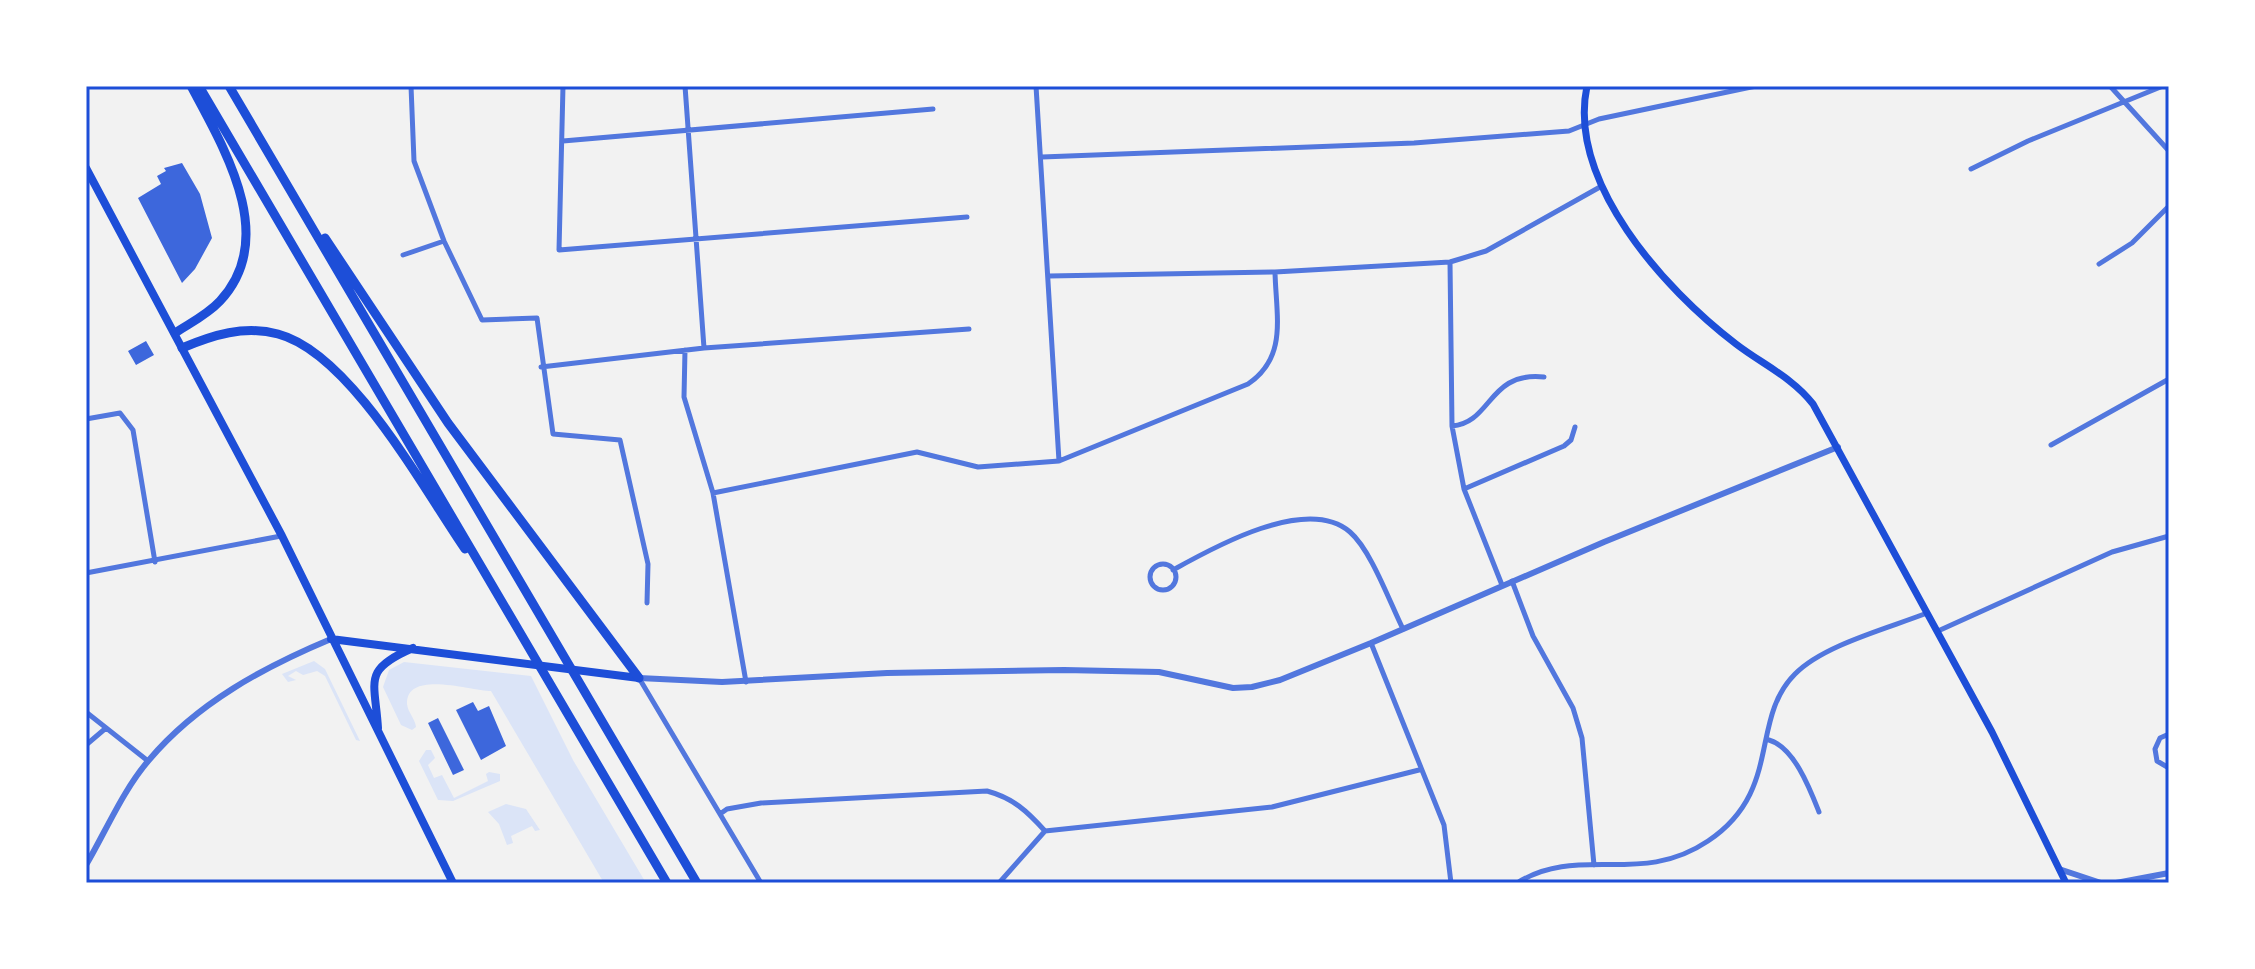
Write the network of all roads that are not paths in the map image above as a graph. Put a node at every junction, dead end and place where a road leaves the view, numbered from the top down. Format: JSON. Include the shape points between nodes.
{"nodes":[{"id":1,"x":191,"y":86,"type":"edge"},
{"id":2,"x":199,"y":86,"type":"edge"},
{"id":3,"x":229,"y":86,"type":"edge"},
{"id":4,"x":411,"y":86,"type":"edge"},
{"id":5,"x":563,"y":86,"type":"edge"},
{"id":6,"x":685,"y":86,"type":"edge"},
{"id":7,"x":1036,"y":86,"type":"edge"},
{"id":8,"x":1587,"y":86,"type":"edge"},
{"id":9,"x":1756,"y":86,"type":"edge"},
{"id":10,"x":2110,"y":86,"type":"edge"},
{"id":11,"x":2163,"y":86,"type":"edge"},
{"id":12,"x":2123,"y":100,"type":"junction"},
{"id":13,"x":933,"y":109,"type":"dead end"},
{"id":14,"x":1582,"y":125,"type":"junction"},
{"id":15,"x":689,"y":131,"type":"junction"},
{"id":16,"x":261,"y":141,"type":"junction"},
{"id":17,"x":563,"y":141,"type":"junction"},
{"id":18,"x":2169,"y":151,"type":"edge"},
{"id":19,"x":1042,"y":157,"type":"junction"},
{"id":20,"x":86,"y":168,"type":"edge"},
{"id":21,"x":1971,"y":169,"type":"dead end"},
{"id":22,"x":1600,"y":187,"type":"junction"},
{"id":23,"x":2169,"y":206,"type":"edge"},
{"id":24,"x":967,"y":217,"type":"dead end"},
{"id":25,"x":698,"y":240,"type":"junction"},
{"id":26,"x":444,"y":241,"type":"junction"},
{"id":27,"x":403,"y":255,"type":"dead end"},
{"id":28,"x":1450,"y":262,"type":"junction"},
{"id":29,"x":2099,"y":264,"type":"dead end"},
{"id":30,"x":1275,"y":272,"type":"junction"},
{"id":31,"x":1049,"y":276,"type":"junction"},
{"id":32,"x":969,"y":329,"type":"dead end"},
{"id":33,"x":175,"y":333,"type":"junction"},
{"id":34,"x":182,"y":348,"type":"junction"},
{"id":35,"x":704,"y":348,"type":"junction"},
{"id":36,"x":685,"y":350,"type":"junction"},
{"id":37,"x":541,"y":367,"type":"junction"},
{"id":38,"x":1544,"y":377,"type":"dead end"},
{"id":39,"x":2169,"y":379,"type":"edge"},
{"id":40,"x":86,"y":419,"type":"edge"},
{"id":41,"x":1452,"y":426,"type":"junction"},
{"id":42,"x":1575,"y":427,"type":"dead end"},
{"id":43,"x":2051,"y":445,"type":"dead end"},
{"id":44,"x":1838,"y":447,"type":"junction"},
{"id":45,"x":1059,"y":461,"type":"junction"},
{"id":46,"x":1464,"y":489,"type":"junction"},
{"id":47,"x":713,"y":493,"type":"junction"},
{"id":48,"x":282,"y":536,"type":"junction"},
{"id":49,"x":2169,"y":536,"type":"edge"},
{"id":50,"x":155,"y":562,"type":"junction"},
{"id":51,"x":1173,"y":570,"type":"junction"},
{"id":52,"x":86,"y":573,"type":"edge"},
{"id":53,"x":1512,"y":581,"type":"junction"},
{"id":54,"x":1502,"y":585,"type":"junction"},
{"id":55,"x":647,"y":603,"type":"dead end"},
{"id":56,"x":507,"y":610,"type":"junction"},
{"id":57,"x":1928,"y":612,"type":"junction"},
{"id":58,"x":1403,"y":629,"type":"junction"},
{"id":59,"x":1938,"y":631,"type":"junction"},
{"id":60,"x":331,"y":639,"type":"junction"},
{"id":61,"x":1371,"y":643,"type":"junction"},
{"id":62,"x":415,"y":647,"type":"junction"},
{"id":63,"x":639,"y":678,"type":"junction"},
{"id":64,"x":746,"y":682,"type":"junction"},
{"id":65,"x":86,"y":712,"type":"edge"},
{"id":66,"x":106,"y":728,"type":"junction"},
{"id":67,"x":379,"y":733,"type":"junction"},
{"id":68,"x":2169,"y":734,"type":"edge"},
{"id":69,"x":1769,"y":740,"type":"junction"},
{"id":70,"x":86,"y":745,"type":"edge"},
{"id":71,"x":148,"y":761,"type":"junction"},
{"id":72,"x":2169,"y":768,"type":"edge"},
{"id":73,"x":1419,"y":770,"type":"junction"},
{"id":74,"x":1819,"y":812,"type":"dead end"},
{"id":75,"x":720,"y":814,"type":"junction"},
{"id":76,"x":1045,"y":831,"type":"junction"},
{"id":77,"x":86,"y":865,"type":"edge"},
{"id":78,"x":1594,"y":865,"type":"junction"},
{"id":79,"x":2059,"y":869,"type":"junction"},
{"id":80,"x":2169,"y":873,"type":"edge"},
{"id":81,"x":453,"y":883,"type":"edge"},
{"id":82,"x":667,"y":883,"type":"edge"},
{"id":83,"x":697,"y":883,"type":"edge"},
{"id":84,"x":761,"y":883,"type":"edge"},
{"id":85,"x":999,"y":883,"type":"edge"},
{"id":86,"x":1451,"y":883,"type":"edge"},
{"id":87,"x":1517,"y":883,"type":"edge"},
{"id":88,"x":2066,"y":883,"type":"edge"},
{"id":89,"x":2101,"y":883,"type":"edge"},
{"id":90,"x":2116,"y":883,"type":"edge"}],
"edges":[{"from":1,"to":33,"type":"highway","via":[[226,152],[244,208],[246,239],[229,290],[213,308]]},
{"from":2,"to":56,"type":"highway"},
{"from":3,"to":16,"type":"highway"},
{"from":4,"to":26,"type":"street","via":[[414,161]]},
{"from":5,"to":17,"type":"street"},
{"from":6,"to":15,"type":"street"},
{"from":7,"to":19,"type":"street"},
{"from":8,"to":14,"type":"main road"},
{"from":9,"to":14,"type":"street"},
{"from":10,"to":12,"type":"street"},
{"from":11,"to":12,"type":"street"},
{"from":12,"to":18,"type":"street"},
{"from":12,"to":21,"type":"street"},
{"from":13,"to":15,"type":"street"},
{"from":14,"to":19,"type":"street","via":[[1569,131],[1414,143]]},
{"from":14,"to":22,"type":"main road"},
{"from":15,"to":17,"type":"street"},
{"from":15,"to":25,"type":"street"},
{"from":16,"to":63,"type":"highway","via":[[448,423]]},
{"from":16,"to":83,"type":"highway"},
{"from":17,"to":25,"type":"street","via":[[559,250]]},
{"from":19,"to":31,"type":"street"},
{"from":20,"to":33,"type":"main road"},
{"from":22,"to":28,"type":"street","via":[[1486,251]]},
{"from":22,"to":44,"type":"main road","via":[[1687,300],[1737,345],[1805,394]]},
{"from":23,"to":29,"type":"street","via":[[2132,243]]},
{"from":24,"to":25,"type":"street"},
{"from":25,"to":35,"type":"street"},
{"from":26,"to":27,"type":"street"},
{"from":26,"to":37,"type":"street","via":[[482,320],[537,318]]},
{"from":28,"to":30,"type":"street"},
{"from":28,"to":41,"type":"street"},
{"from":30,"to":31,"type":"street"},
{"from":30,"to":45,"type":"street","via":[[1275,347],[1265,372],[1248,384]]},
{"from":31,"to":45,"type":"street"},
{"from":32,"to":35,"type":"street"},
{"from":33,"to":34,"type":"main road"},
{"from":34,"to":48,"type":"main road"},
{"from":34,"to":56,"type":"highway","via":[[210,336],[248,330],[278,334],[308,347],[374,414]]},
{"from":35,"to":36,"type":"street"},
{"from":36,"to":37,"type":"street"},
{"from":36,"to":47,"type":"street","via":[[684,397]]},
{"from":37,"to":55,"type":"street","via":[[553,434],[620,440],[648,564]]},
{"from":38,"to":41,"type":"street","via":[[1525,375],[1503,384],[1474,417]]},
{"from":39,"to":43,"type":"street"},
{"from":40,"to":50,"type":"street","via":[[120,413],[133,430]]},
{"from":41,"to":46,"type":"street"},
{"from":42,"to":46,"type":"street","via":[[1564,446]]},
{"from":44,"to":53,"type":"street"},
{"from":44,"to":57,"type":"main road"},
{"from":45,"to":47,"type":"street","via":[[978,467],[917,452]]},
{"from":46,"to":54,"type":"street"},
{"from":47,"to":64,"type":"street"},
{"from":48,"to":50,"type":"street"},
{"from":48,"to":60,"type":"main road"},
{"from":49,"to":59,"type":"street","via":[[2112,552]]},
{"from":50,"to":52,"type":"street"},
{"from":51,"to":51,"type":"street","via":[[1172,587],[1164,590],[1152,584],[1151,572],[1158,565]]},
{"from":51,"to":58,"type":"street","via":[[1281,522],[1312,518],[1335,523],[1360,545]]},
{"from":53,"to":54,"type":"street"},
{"from":53,"to":78,"type":"street","via":[[1582,738]]},
{"from":54,"to":58,"type":"street"},
{"from":56,"to":82,"type":"highway"},
{"from":57,"to":59,"type":"main road"},
{"from":57,"to":69,"type":"street","via":[[1802,667],[1780,693]]},
{"from":58,"to":61,"type":"street"},
{"from":59,"to":79,"type":"main road"},
{"from":60,"to":62,"type":"main road"},
{"from":60,"to":67,"type":"main road"},
{"from":60,"to":71,"type":"street","via":[[237,685]]},
{"from":61,"to":64,"type":"street","via":[[1280,680],[1244,688],[1159,672],[1064,670]]},
{"from":61,"to":73,"type":"street"},
{"from":62,"to":63,"type":"main road"},
{"from":62,"to":67,"type":"main road","via":[[377,669]]},
{"from":63,"to":64,"type":"street"},
{"from":63,"to":75,"type":"street"},
{"from":65,"to":66,"type":"street"},
{"from":66,"to":70,"type":"street"},
{"from":66,"to":71,"type":"street"},
{"from":67,"to":81,"type":"main road"},
{"from":68,"to":72,"type":"street","via":[[2155,749],[2157,761]]},
{"from":69,"to":74,"type":"street","via":[[1789,757]]},
{"from":69,"to":78,"type":"street","via":[[1752,792],[1710,840],[1658,863]]},
{"from":71,"to":77,"type":"street"},
{"from":73,"to":76,"type":"street","via":[[1272,807]]},
{"from":73,"to":86,"type":"street","via":[[1444,825]]},
{"from":75,"to":76,"type":"street","via":[[761,803],[987,791],[1024,807]]},
{"from":75,"to":84,"type":"street"},
{"from":76,"to":85,"type":"street"},
{"from":78,"to":87,"type":"street","via":[[1548,868]]},
{"from":79,"to":88,"type":"main road"},
{"from":79,"to":89,"type":"street"},
{"from":80,"to":90,"type":"street"}]}
